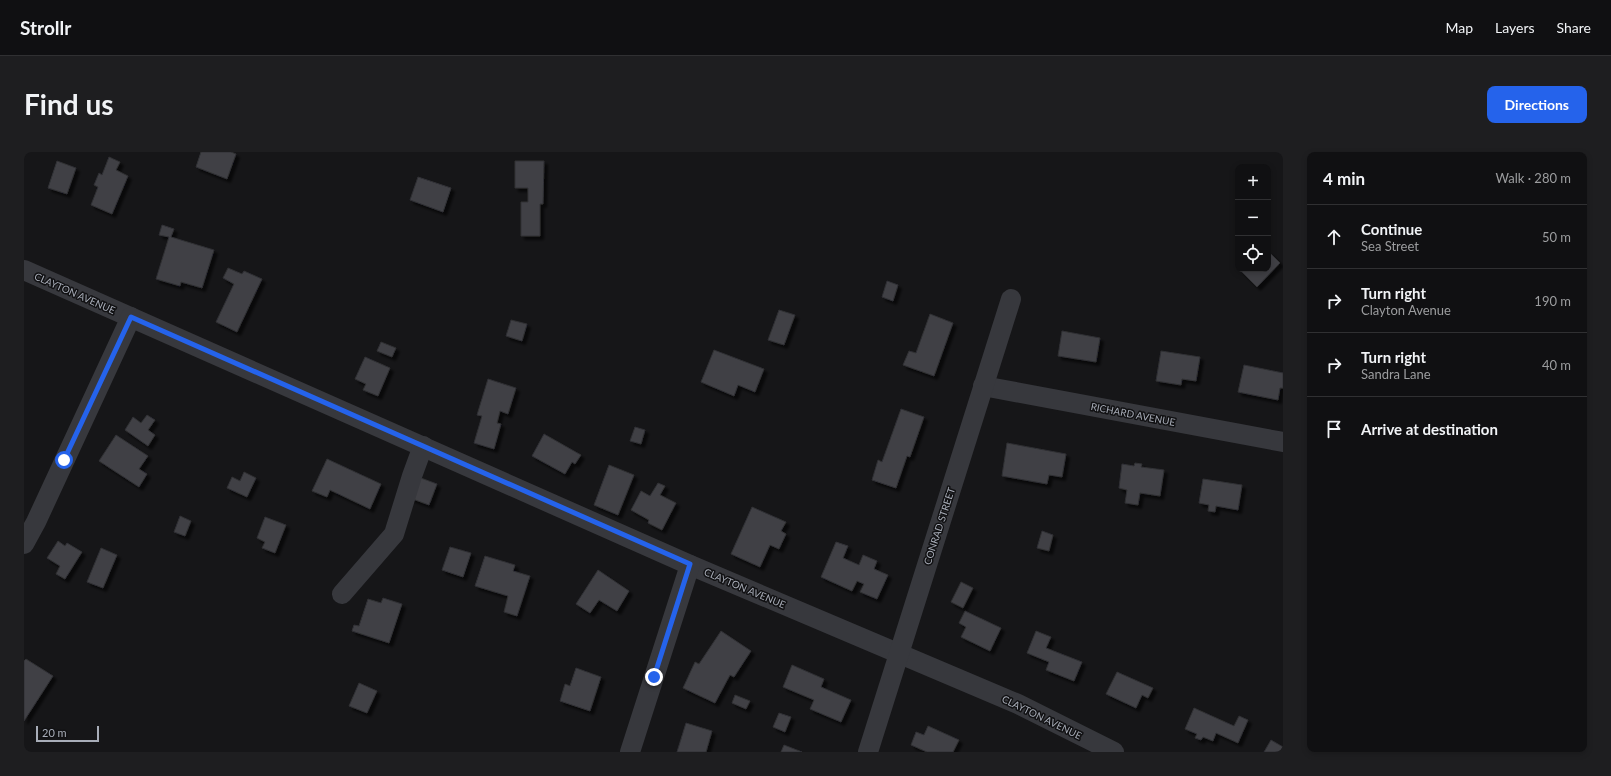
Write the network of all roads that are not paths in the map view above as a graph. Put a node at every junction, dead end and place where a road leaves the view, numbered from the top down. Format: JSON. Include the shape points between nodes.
{"nodes":[{"id":1,"x":24,"y":270,"type":"edge"},
{"id":2,"x":1011,"y":299,"type":"dead end"},
{"id":3,"x":131,"y":317,"type":"junction"},
{"id":4,"x":983,"y":386,"type":"junction"},
{"id":5,"x":1283,"y":442,"type":"edge"},
{"id":6,"x":423,"y":446,"type":"junction"},
{"id":7,"x":24,"y":544,"type":"edge"},
{"id":8,"x":690,"y":564,"type":"junction"},
{"id":9,"x":342,"y":594,"type":"dead end"},
{"id":10,"x":899,"y":654,"type":"junction"},
{"id":11,"x":630,"y":752,"type":"edge"},
{"id":12,"x":868,"y":752,"type":"edge"},
{"id":13,"x":1114,"y":752,"type":"edge"}],
"edges":[{"from":1,"to":3,"type":"street","name":"CLAYTON AVENUE"},
{"from":2,"to":4,"type":"street","name":"CONRAD STREET"},
{"from":3,"to":6,"type":"street","name":"CLAYTON AVENUE"},
{"from":3,"to":7,"type":"street"},
{"from":4,"to":5,"type":"street","name":"RICHARD AVENUE"},
{"from":4,"to":10,"type":"street","name":"CONRAD STREET"},
{"from":6,"to":8,"type":"street","name":"CLAYTON AVENUE"},
{"from":6,"to":9,"type":"street","via":[[394,534]]},
{"from":8,"to":10,"type":"street","name":"CLAYTON AVENUE"},
{"from":8,"to":11,"type":"street"},
{"from":10,"to":12,"type":"street","name":"CONRAD STREET"},
{"from":10,"to":13,"type":"street","name":"CLAYTON AVENUE","via":[[1018,704]]}]}
